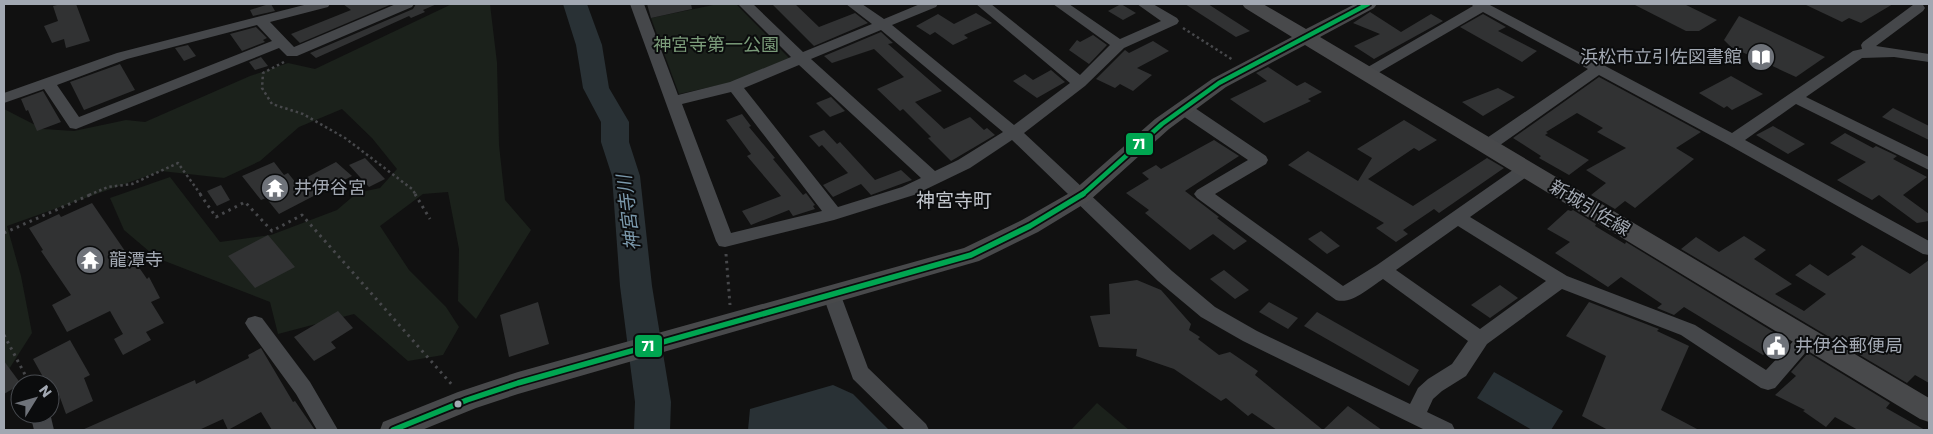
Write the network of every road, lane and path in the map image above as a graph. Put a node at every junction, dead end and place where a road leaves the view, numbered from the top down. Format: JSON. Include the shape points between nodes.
{"nodes":[{"id":1,"x":323,"y":4,"type":"edge"},
{"id":2,"x":407,"y":4,"type":"edge"},
{"id":3,"x":637,"y":4,"type":"edge"},
{"id":4,"x":745,"y":4,"type":"edge"},
{"id":5,"x":853,"y":4,"type":"edge"},
{"id":6,"x":931,"y":4,"type":"edge"},
{"id":7,"x":983,"y":4,"type":"edge"},
{"id":8,"x":1060,"y":4,"type":"edge"},
{"id":9,"x":1144,"y":4,"type":"edge"},
{"id":10,"x":1251,"y":4,"type":"edge"},
{"id":11,"x":1368,"y":4,"type":"edge"},
{"id":12,"x":1481,"y":5,"type":"edge"},
{"id":13,"x":1918,"y":8,"type":"dead end"},
{"id":14,"x":260,"y":20,"type":"junction"},
{"id":15,"x":1172,"y":21,"type":"junction"},
{"id":16,"x":882,"y":24,"type":"junction"},
{"id":17,"x":1305,"y":36,"type":"junction"},
{"id":18,"x":1119,"y":44,"type":"junction"},
{"id":19,"x":287,"y":47,"type":"junction"},
{"id":20,"x":1870,"y":52,"type":"junction"},
{"id":21,"x":800,"y":58,"type":"junction"},
{"id":22,"x":1929,"y":58,"type":"edge"},
{"id":23,"x":1245,"y":68,"type":"junction"},
{"id":24,"x":1599,"y":68,"type":"junction"},
{"id":25,"x":1366,"y":74,"type":"junction"},
{"id":26,"x":48,"y":82,"type":"junction"},
{"id":27,"x":1080,"y":83,"type":"junction"},
{"id":28,"x":735,"y":86,"type":"junction"},
{"id":29,"x":1794,"y":97,"type":"junction"},
{"id":30,"x":4,"y":98,"type":"edge"},
{"id":31,"x":672,"y":101,"type":"junction"},
{"id":32,"x":1183,"y":108,"type":"junction"},
{"id":33,"x":1014,"y":133,"type":"junction"},
{"id":34,"x":1734,"y":140,"type":"junction"},
{"id":35,"x":1487,"y":146,"type":"junction"},
{"id":36,"x":1929,"y":164,"type":"edge"},
{"id":37,"x":1526,"y":170,"type":"junction"},
{"id":38,"x":933,"y":179,"type":"junction"},
{"id":39,"x":1081,"y":196,"type":"junction"},
{"id":40,"x":834,"y":214,"type":"junction"},
{"id":41,"x":1458,"y":218,"type":"junction"},
{"id":42,"x":430,"y":219,"type":"dead end"},
{"id":43,"x":4,"y":233,"type":"edge"},
{"id":44,"x":725,"y":241,"type":"junction"},
{"id":45,"x":1929,"y":250,"type":"edge"},
{"id":46,"x":1383,"y":270,"type":"junction"},
{"id":47,"x":1560,"y":281,"type":"junction"},
{"id":48,"x":831,"y":293,"type":"junction"},
{"id":49,"x":730,"y":307,"type":"dead end"},
{"id":50,"x":255,"y":323,"type":"dead end"},
{"id":51,"x":4,"y":335,"type":"edge"},
{"id":52,"x":1808,"y":338,"type":"junction"},
{"id":53,"x":1480,"y":339,"type":"junction"},
{"id":54,"x":9,"y":345,"type":"junction"},
{"id":55,"x":4,"y":347,"type":"edge"},
{"id":56,"x":25,"y":374,"type":"edge"},
{"id":57,"x":467,"y":400,"type":"junction"},
{"id":58,"x":1929,"y":411,"type":"edge"},
{"id":59,"x":1415,"y":416,"type":"junction"},
{"id":60,"x":328,"y":430,"type":"edge"},
{"id":61,"x":393,"y":430,"type":"edge"},
{"id":62,"x":918,"y":430,"type":"edge"},
{"id":63,"x":1445,"y":430,"type":"edge"}],
"edges":[{"from":1,"to":14,"type":"street"},
{"from":2,"to":19,"type":"street"},
{"from":3,"to":31,"type":"street"},
{"from":4,"to":21,"type":"street"},
{"from":5,"to":16,"type":"street"},
{"from":6,"to":16,"type":"street"},
{"from":7,"to":27,"type":"street"},
{"from":8,"to":18,"type":"street"},
{"from":9,"to":15,"type":"street"},
{"from":10,"to":17,"type":"main road","name":"新城引佐線"},
{"from":11,"to":17,"type":"main road"},
{"from":12,"to":24,"type":"street"},
{"from":12,"to":25,"type":"street"},
{"from":13,"to":20,"type":"street","via":[[1868,45]]},
{"from":14,"to":19,"type":"street"},
{"from":14,"to":26,"type":"street","via":[[122,56]]},
{"from":15,"to":18,"type":"street"},
{"from":15,"to":23,"type":"path"},
{"from":16,"to":21,"type":"street"},
{"from":16,"to":33,"type":"street"},
{"from":17,"to":23,"type":"main road"},
{"from":17,"to":25,"type":"main road","name":"新城引佐線"},
{"from":18,"to":27,"type":"street"},
{"from":19,"to":26,"type":"street","via":[[76,124]]},
{"from":19,"to":42,"type":"path","via":[[288,59],[264,73],[262,88],[272,104],[303,114],[345,138],[412,189]]},
{"from":20,"to":22,"type":"street","via":[[1899,52]]},
{"from":20,"to":29,"type":"street","via":[[1858,54]]},
{"from":21,"to":28,"type":"street"},
{"from":21,"to":38,"type":"street"},
{"from":23,"to":32,"type":"main road"},
{"from":24,"to":34,"type":"street"},
{"from":24,"to":35,"type":"street"},
{"from":25,"to":35,"type":"main road","name":"新城引佐線"},
{"from":26,"to":30,"type":"street"},
{"from":27,"to":33,"type":"street"},
{"from":28,"to":31,"type":"street"},
{"from":28,"to":40,"type":"street"},
{"from":29,"to":34,"type":"street"},
{"from":29,"to":36,"type":"street"},
{"from":31,"to":44,"type":"street"},
{"from":32,"to":39,"type":"main road"},
{"from":32,"to":46,"type":"street","via":[[1260,160],[1203,194],[1343,295]]},
{"from":33,"to":38,"type":"street"},
{"from":33,"to":39,"type":"street"},
{"from":34,"to":45,"type":"street"},
{"from":35,"to":37,"type":"main road","name":"新城引佐線"},
{"from":37,"to":41,"type":"street"},
{"from":37,"to":52,"type":"main road","name":"新城引佐線"},
{"from":38,"to":40,"type":"street","via":[[908,191]]},
{"from":39,"to":48,"type":"main road","via":[[971,255]]},
{"from":39,"to":59,"type":"street","via":[[1208,312],[1250,336]]},
{"from":40,"to":44,"type":"street"},
{"from":41,"to":46,"type":"street"},
{"from":41,"to":47,"type":"street"},
{"from":43,"to":57,"type":"path","via":[[108,187],[132,184],[178,163],[216,217],[246,202],[272,231],[302,215]]},
{"from":44,"to":49,"type":"path"},
{"from":46,"to":53,"type":"street"},
{"from":47,"to":52,"type":"street","via":[[1688,330],[1768,382]]},
{"from":47,"to":53,"type":"street"},
{"from":48,"to":57,"type":"main road"},
{"from":48,"to":62,"type":"street","via":[[860,374]]},
{"from":50,"to":60,"type":"street","via":[[303,388]]},
{"from":51,"to":54,"type":"path"},
{"from":52,"to":58,"type":"main road","name":"新城引佐線"},
{"from":53,"to":59,"type":"street","via":[[1459,370],[1425,394]]},
{"from":54,"to":55,"type":"path"},
{"from":54,"to":56,"type":"path"},
{"from":57,"to":61,"type":"main road"},
{"from":59,"to":63,"type":"street"}]}
